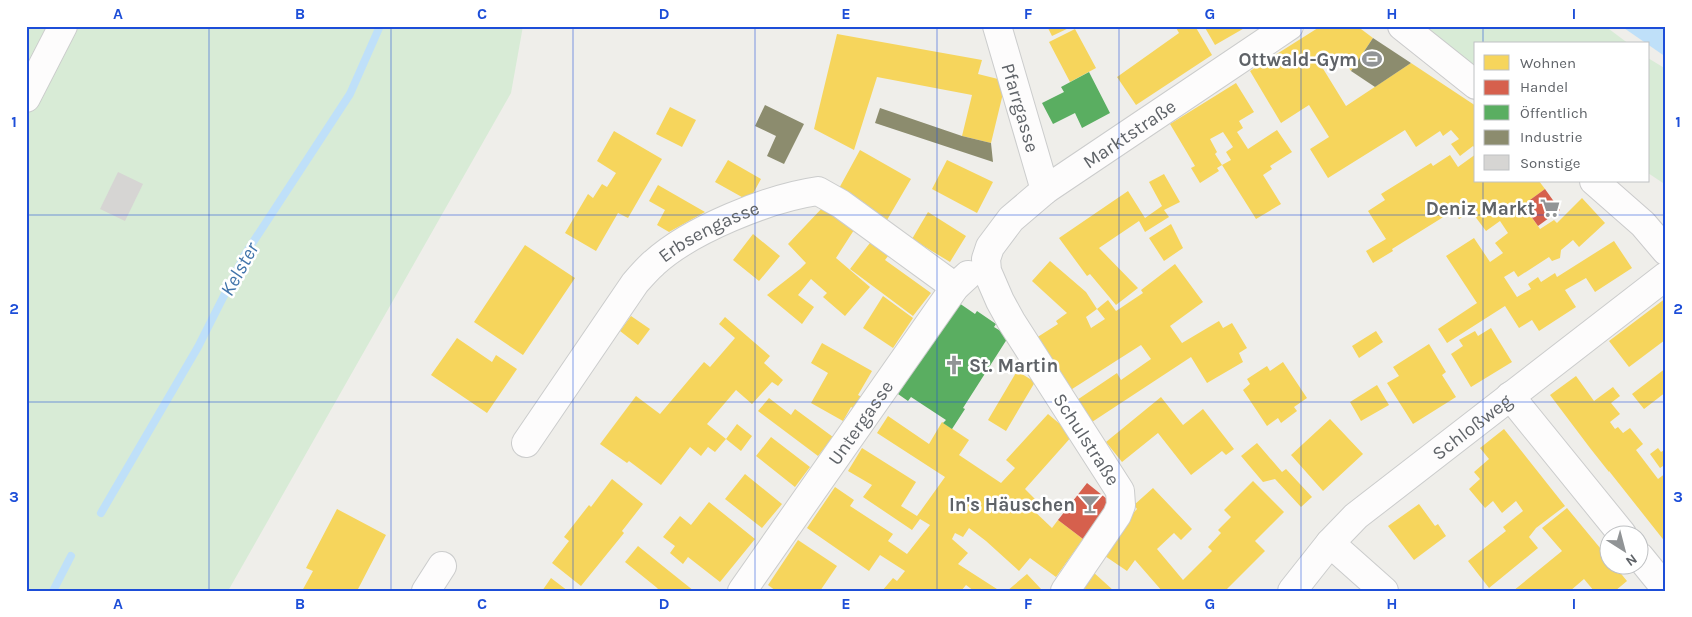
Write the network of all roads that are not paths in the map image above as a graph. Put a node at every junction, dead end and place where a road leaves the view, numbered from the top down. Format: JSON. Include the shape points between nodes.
{"nodes":[{"id":1,"x":63,"y":26,"type":"edge"},
{"id":2,"x":997,"y":26,"type":"edge"},
{"id":3,"x":1289,"y":26,"type":"edge"},
{"id":4,"x":1402,"y":26,"type":"edge"},
{"id":5,"x":1474,"y":83,"type":"edge"},
{"id":6,"x":26,"y":98,"type":"edge"},
{"id":7,"x":1595,"y":182,"type":"edge"},
{"id":8,"x":1045,"y":190,"type":"junction"},
{"id":9,"x":1666,"y":251,"type":"edge"},
{"id":10,"x":986,"y":258,"type":"junction"},
{"id":11,"x":1666,"y":276,"type":"edge"},
{"id":12,"x":955,"y":286,"type":"junction"},
{"id":13,"x":1510,"y":396,"type":"junction"},
{"id":14,"x":526,"y":443,"type":"dead end"},
{"id":15,"x":1614,"y":524,"type":"edge"},
{"id":16,"x":1330,"y":543,"type":"junction"},
{"id":17,"x":442,"y":566,"type":"dead end"},
{"id":18,"x":1650,"y":569,"type":"edge"},
{"id":19,"x":1666,"y":589,"type":"edge"},
{"id":20,"x":426,"y":591,"type":"edge"},
{"id":21,"x":742,"y":591,"type":"edge"},
{"id":22,"x":1065,"y":591,"type":"edge"},
{"id":23,"x":1292,"y":591,"type":"edge"},
{"id":24,"x":1384,"y":591,"type":"edge"}],
"edges":[{"from":1,"to":6,"type":"street"},
{"from":2,"to":8,"type":"street","name":"Pfarrgasse"},
{"from":3,"to":8,"type":"street","name":"Marktstraße"},
{"from":4,"to":5,"type":"street"},
{"from":7,"to":9,"type":"street","via":[[1643,224]]},
{"from":8,"to":10,"type":"street","name":"Marktstraße","via":[[1011,219],[990,247]]},
{"from":10,"to":12,"type":"street","name":"Untergasse"},
{"from":10,"to":22,"type":"street","name":"Schulstraße","via":[[991,283],[1011,321],[1120,490],[1121,505],[1117,515]]},
{"from":11,"to":13,"type":"street","name":"Schloßweg"},
{"from":12,"to":14,"type":"street","name":"Erbsengasse","via":[[818,190],[729,218],[654,262],[635,283]]},
{"from":12,"to":21,"type":"street","name":"Untergasse"},
{"from":13,"to":15,"type":"street"},
{"from":13,"to":16,"type":"street","name":"Schloßweg","via":[[1356,516]]},
{"from":16,"to":23,"type":"street","name":"Schloßweg"},
{"from":16,"to":24,"type":"street"},
{"from":17,"to":20,"type":"street"},
{"from":18,"to":19,"type":"street"}]}
